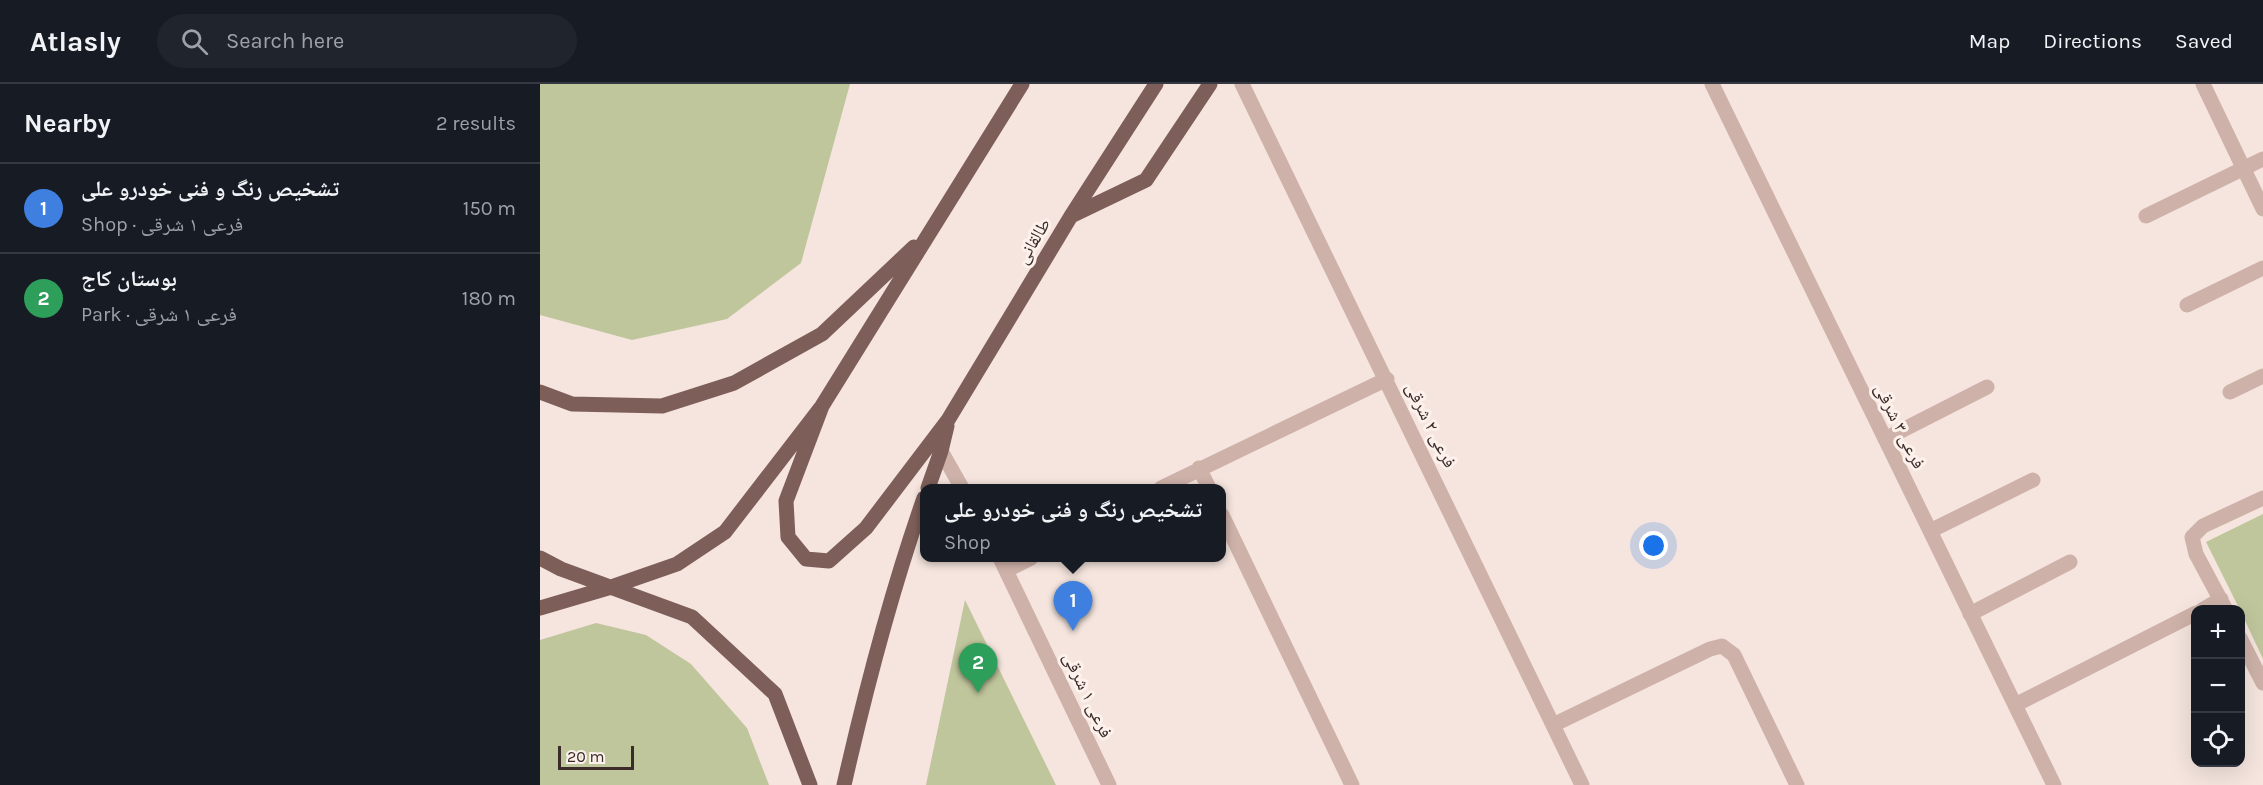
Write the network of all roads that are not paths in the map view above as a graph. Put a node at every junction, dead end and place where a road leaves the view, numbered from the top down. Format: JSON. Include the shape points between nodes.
{"nodes":[{"id":1,"x":1022,"y":84,"type":"edge"},
{"id":2,"x":1156,"y":84,"type":"edge"},
{"id":3,"x":1210,"y":84,"type":"edge"},
{"id":4,"x":1242,"y":84,"type":"edge"},
{"id":5,"x":1712,"y":84,"type":"edge"},
{"id":6,"x":2204,"y":84,"type":"edge"},
{"id":7,"x":2263,"y":159,"type":"edge"},
{"id":8,"x":2243,"y":169,"type":"junction"},
{"id":9,"x":2263,"y":209,"type":"edge"},
{"id":10,"x":1071,"y":216,"type":"junction"},
{"id":11,"x":2146,"y":216,"type":"dead end"},
{"id":12,"x":930,"y":232,"type":"junction"},
{"id":13,"x":2263,"y":268,"type":"edge"},
{"id":14,"x":2187,"y":305,"type":"dead end"},
{"id":15,"x":2263,"y":376,"type":"edge"},
{"id":16,"x":1387,"y":379,"type":"junction"},
{"id":17,"x":1987,"y":387,"type":"dead end"},
{"id":18,"x":540,"y":392,"type":"edge"},
{"id":19,"x":2230,"y":392,"type":"dead end"},
{"id":20,"x":822,"y":406,"type":"junction"},
{"id":21,"x":948,"y":420,"type":"junction"},
{"id":22,"x":1885,"y":439,"type":"junction"},
{"id":23,"x":941,"y":452,"type":"junction"},
{"id":24,"x":1199,"y":468,"type":"junction"},
{"id":25,"x":2033,"y":480,"type":"dead end"},
{"id":26,"x":930,"y":484,"type":"edge"},
{"id":27,"x":959,"y":484,"type":"edge"},
{"id":28,"x":1170,"y":484,"type":"edge"},
{"id":29,"x":1207,"y":484,"type":"edge"},
{"id":30,"x":2263,"y":498,"type":"edge"},
{"id":31,"x":920,"y":509,"type":"edge"},
{"id":32,"x":1226,"y":525,"type":"edge"},
{"id":33,"x":1930,"y":531,"type":"junction"},
{"id":34,"x":540,"y":558,"type":"edge"},
{"id":35,"x":2070,"y":562,"type":"dead end"},
{"id":36,"x":1003,"y":564,"type":"edge"},
{"id":37,"x":608,"y":588,"type":"junction"},
{"id":38,"x":2224,"y":604,"type":"edge"},
{"id":39,"x":540,"y":608,"type":"edge"},
{"id":40,"x":1970,"y":614,"type":"junction"},
{"id":41,"x":2191,"y":616,"type":"edge"},
{"id":42,"x":2245,"y":646,"type":"edge"},
{"id":43,"x":2263,"y":683,"type":"edge"},
{"id":44,"x":2015,"y":705,"type":"junction"},
{"id":45,"x":1553,"y":725,"type":"junction"},
{"id":46,"x":810,"y":785,"type":"edge"},
{"id":47,"x":844,"y":785,"type":"edge"},
{"id":48,"x":1109,"y":785,"type":"edge"},
{"id":49,"x":1352,"y":785,"type":"edge"},
{"id":50,"x":1582,"y":785,"type":"edge"},
{"id":51,"x":1797,"y":785,"type":"edge"},
{"id":52,"x":2054,"y":785,"type":"edge"}],
"edges":[{"from":1,"to":12,"type":"main road"},
{"from":2,"to":10,"type":"main road","name":"طالقانی"},
{"from":3,"to":10,"type":"main road","via":[[1146,180]]},
{"from":4,"to":16,"type":"street","name":"فرعی ۲ شرقی"},
{"from":5,"to":22,"type":"street","name":"فرعی ۳ شرقی"},
{"from":6,"to":8,"type":"street"},
{"from":7,"to":8,"type":"street"},
{"from":8,"to":9,"type":"street"},
{"from":8,"to":11,"type":"street"},
{"from":10,"to":21,"type":"main road","name":"طالقانی"},
{"from":12,"to":18,"type":"main road","via":[[822,334],[734,383],[662,406],[572,404]]},
{"from":12,"to":20,"type":"main road"},
{"from":13,"to":14,"type":"street"},
{"from":15,"to":19,"type":"street"},
{"from":16,"to":24,"type":"street"},
{"from":16,"to":45,"type":"street","name":"فرعی ۲ شرقی"},
{"from":17,"to":22,"type":"street"},
{"from":20,"to":21,"type":"main road","via":[[786,501],[788,537],[806,559],[829,561],[866,528]]},
{"from":20,"to":37,"type":"main road","via":[[725,532],[677,564]]},
{"from":21,"to":23,"type":"main road"},
{"from":22,"to":33,"type":"street","name":"فرعی ۳ شرقی"},
{"from":23,"to":26,"type":"main road"},
{"from":23,"to":27,"type":"street"},
{"from":24,"to":28,"type":"street"},
{"from":24,"to":29,"type":"street"},
{"from":25,"to":33,"type":"street"},
{"from":30,"to":38,"type":"street","via":[[2203,526],[2192,537],[2196,554]]},
{"from":31,"to":47,"type":"main road","via":[[865,694]]},
{"from":32,"to":49,"type":"street"},
{"from":33,"to":40,"type":"street","name":"فرعی ۳ شرقی"},
{"from":34,"to":37,"type":"main road"},
{"from":35,"to":40,"type":"street"},
{"from":36,"to":48,"type":"street","name":"فرعی ۱ شرقی"},
{"from":37,"to":39,"type":"main road"},
{"from":37,"to":46,"type":"main road","via":[[692,617],[775,694]]},
{"from":40,"to":44,"type":"street","name":"فرعی ۳ شرقی"},
{"from":41,"to":44,"type":"street"},
{"from":42,"to":43,"type":"street"},
{"from":44,"to":52,"type":"street","name":"فرعی ۳ شرقی"},
{"from":45,"to":50,"type":"street","name":"فرعی ۲ شرقی"},
{"from":45,"to":51,"type":"street","via":[[1722,646],[1734,655]]}]}
